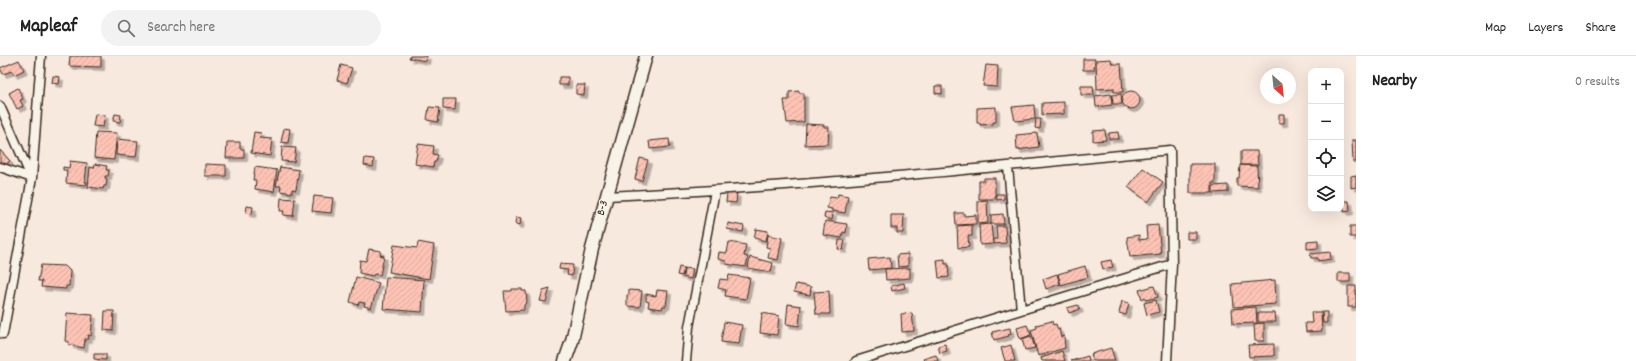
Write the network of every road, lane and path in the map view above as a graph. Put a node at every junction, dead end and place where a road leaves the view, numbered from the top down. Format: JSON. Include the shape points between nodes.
{"nodes":[{"id":1,"x":41,"y":56,"type":"edge"},
{"id":2,"x":646,"y":56,"type":"edge"},
{"id":3,"x":0,"y":106,"type":"edge"},
{"id":4,"x":0,"y":167,"type":"edge"},
{"id":5,"x":1008,"y":167,"type":"junction"},
{"id":6,"x":32,"y":178,"type":"junction"},
{"id":7,"x":715,"y":191,"type":"junction"},
{"id":8,"x":607,"y":196,"type":"junction"},
{"id":9,"x":1172,"y":264,"type":"junction"},
{"id":10,"x":1021,"y":310,"type":"junction"},
{"id":11,"x":3,"y":334,"type":"dead end"},
{"id":12,"x":565,"y":361,"type":"edge"},
{"id":13,"x":686,"y":361,"type":"edge"},
{"id":14,"x":856,"y":361,"type":"edge"},
{"id":15,"x":1167,"y":361,"type":"edge"}],
"edges":[{"from":1,"to":6,"type":"street"},
{"from":2,"to":8,"type":"main road","name":"B-3"},
{"from":3,"to":6,"type":"street"},
{"from":4,"to":6,"type":"street"},
{"from":5,"to":7,"type":"street"},
{"from":5,"to":9,"type":"street","via":[[1170,150]]},
{"from":5,"to":10,"type":"street"},
{"from":6,"to":11,"type":"street"},
{"from":7,"to":8,"type":"street"},
{"from":7,"to":13,"type":"street","via":[[689,327]]},
{"from":8,"to":12,"type":"main road","name":"B-3"},
{"from":9,"to":10,"type":"street"},
{"from":9,"to":15,"type":"street"},
{"from":10,"to":14,"type":"street"}]}
